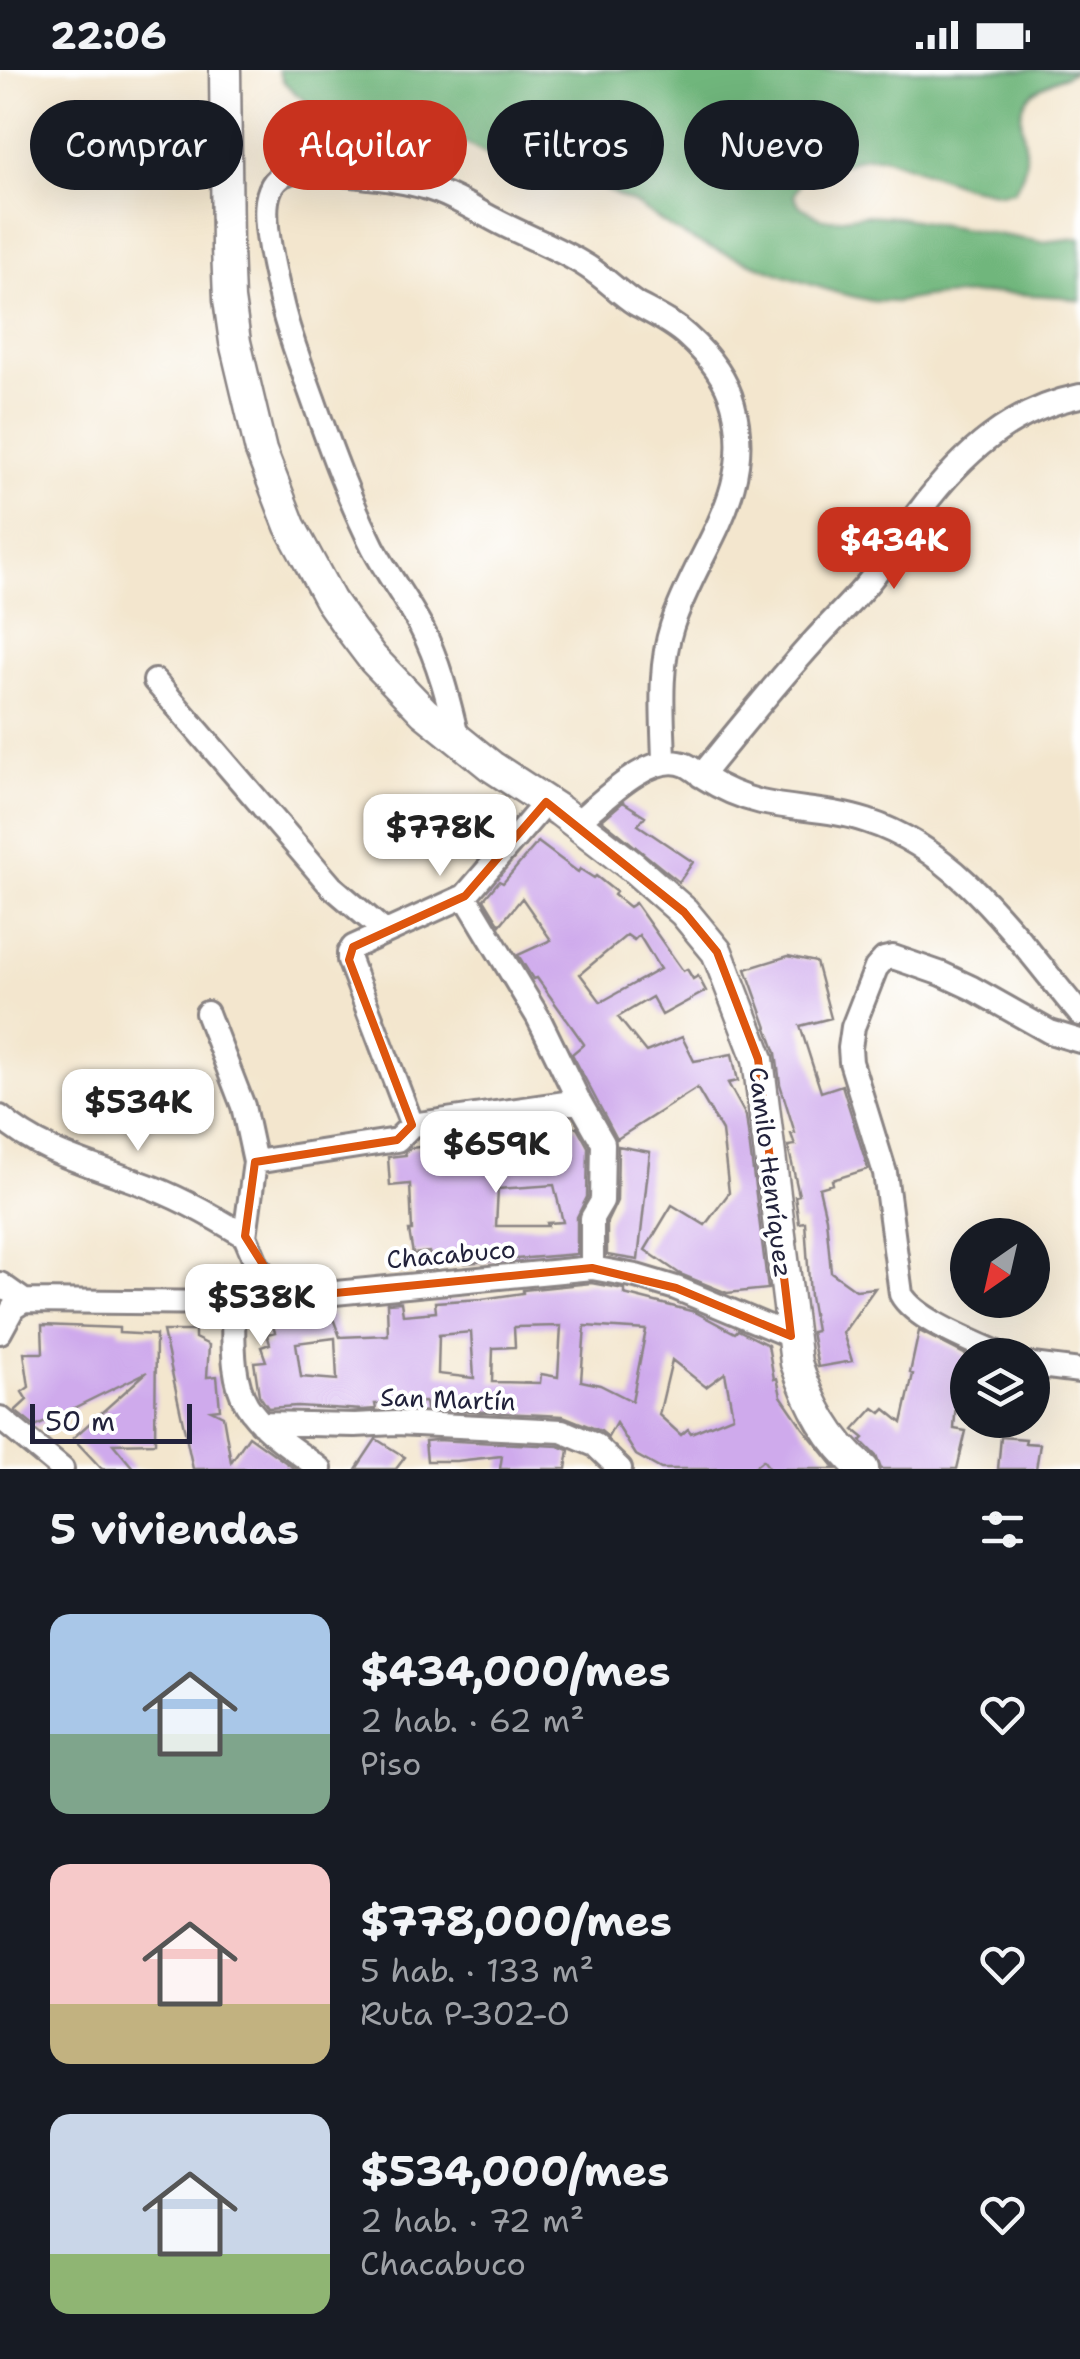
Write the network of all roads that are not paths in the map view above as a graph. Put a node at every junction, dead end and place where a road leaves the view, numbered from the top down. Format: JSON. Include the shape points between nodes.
{"nodes":[{"id":1,"x":224,"y":70,"type":"edge"},
{"id":2,"x":1080,"y":396,"type":"edge"},
{"id":3,"x":155,"y":681,"type":"dead end"},
{"id":4,"x":458,"y":740,"type":"junction"},
{"id":5,"x":664,"y":762,"type":"junction"},
{"id":6,"x":701,"y":776,"type":"junction"},
{"id":7,"x":561,"y":812,"type":"junction"},
{"id":8,"x":465,"y":896,"type":"junction"},
{"id":9,"x":384,"y":932,"type":"junction"},
{"id":10,"x":207,"y":1013,"type":"dead end"},
{"id":11,"x":1080,"y":1014,"type":"edge"},
{"id":12,"x":1080,"y":1041,"type":"edge"},
{"id":13,"x":579,"y":1100,"type":"junction"},
{"id":14,"x":0,"y":1117,"type":"edge"},
{"id":15,"x":412,"y":1125,"type":"junction"},
{"id":16,"x":255,"y":1162,"type":"junction"},
{"id":17,"x":245,"y":1236,"type":"junction"},
{"id":18,"x":592,"y":1268,"type":"junction"},
{"id":19,"x":0,"y":1284,"type":"edge"},
{"id":20,"x":284,"y":1298,"type":"junction"},
{"id":21,"x":24,"y":1301,"type":"junction"},
{"id":22,"x":232,"y":1302,"type":"junction"},
{"id":23,"x":0,"y":1332,"type":"edge"},
{"id":24,"x":791,"y":1336,"type":"junction"},
{"id":25,"x":968,"y":1338,"type":"edge"},
{"id":26,"x":1050,"y":1367,"type":"edge"},
{"id":27,"x":1080,"y":1371,"type":"edge"},
{"id":28,"x":0,"y":1418,"type":"edge"},
{"id":29,"x":261,"y":1423,"type":"junction"},
{"id":30,"x":62,"y":1469,"type":"edge"},
{"id":31,"x":320,"y":1469,"type":"edge"},
{"id":32,"x":620,"y":1469,"type":"edge"},
{"id":33,"x":863,"y":1469,"type":"edge"}],
"edges":[{"from":1,"to":4,"type":"street","name":"Camilo Henríquez","via":[[230,299],[261,450],[290,526],[330,600],[386,673]]},
{"from":2,"to":6,"type":"street","via":[[1025,414],[960,462],[869,582]]},
{"from":3,"to":9,"type":"street","via":[[331,886]]},
{"from":4,"to":5,"type":"street","via":[[432,654],[356,512],[288,326],[266,204],[273,185],[298,169],[425,187],[560,251],[685,334],[728,387],[738,434],[736,476],[669,639],[662,680]]},
{"from":4,"to":7,"type":"street","name":"Camilo Henríquez"},
{"from":5,"to":6,"type":"street"},
{"from":5,"to":7,"type":"street"},
{"from":6,"to":11,"type":"street","via":[[757,801],[871,822],[918,845],[965,881]]},
{"from":7,"to":8,"type":"street"},
{"from":7,"to":24,"type":"street","name":"Camilo Henríquez","via":[[684,912],[717,952],[758,1059]]},
{"from":8,"to":9,"type":"street"},
{"from":8,"to":13,"type":"street"},
{"from":9,"to":15,"type":"street","via":[[353,946],[349,960]]},
{"from":10,"to":16,"type":"street"},
{"from":12,"to":25,"type":"street","via":[[893,957],[876,968],[853,1027],[852,1062],[885,1173],[902,1294],[919,1314]]},
{"from":13,"to":15,"type":"street"},
{"from":13,"to":18,"type":"street","via":[[603,1142]]},
{"from":14,"to":17,"type":"street","via":[[49,1150],[142,1183]]},
{"from":15,"to":16,"type":"street","via":[[397,1140]]},
{"from":16,"to":17,"type":"street"},
{"from":17,"to":20,"type":"street","via":[[258,1267]]},
{"from":18,"to":20,"type":"street","name":"Chacabuco"},
{"from":18,"to":24,"type":"street","name":"Chacabuco","via":[[676,1288]]},
{"from":19,"to":21,"type":"street"},
{"from":20,"to":22,"type":"street","name":"Chacabuco"},
{"from":21,"to":22,"type":"street","name":"Chacabuco"},
{"from":21,"to":23,"type":"street"},
{"from":22,"to":29,"type":"street","via":[[238,1380]]},
{"from":24,"to":33,"type":"street","name":"Camilo Henríquez","via":[[812,1404]]},
{"from":26,"to":27,"type":"street"},
{"from":28,"to":30,"type":"street"},
{"from":29,"to":31,"type":"street"},
{"from":29,"to":32,"type":"street","name":"San Martín","via":[[562,1431],[595,1445]]}]}
